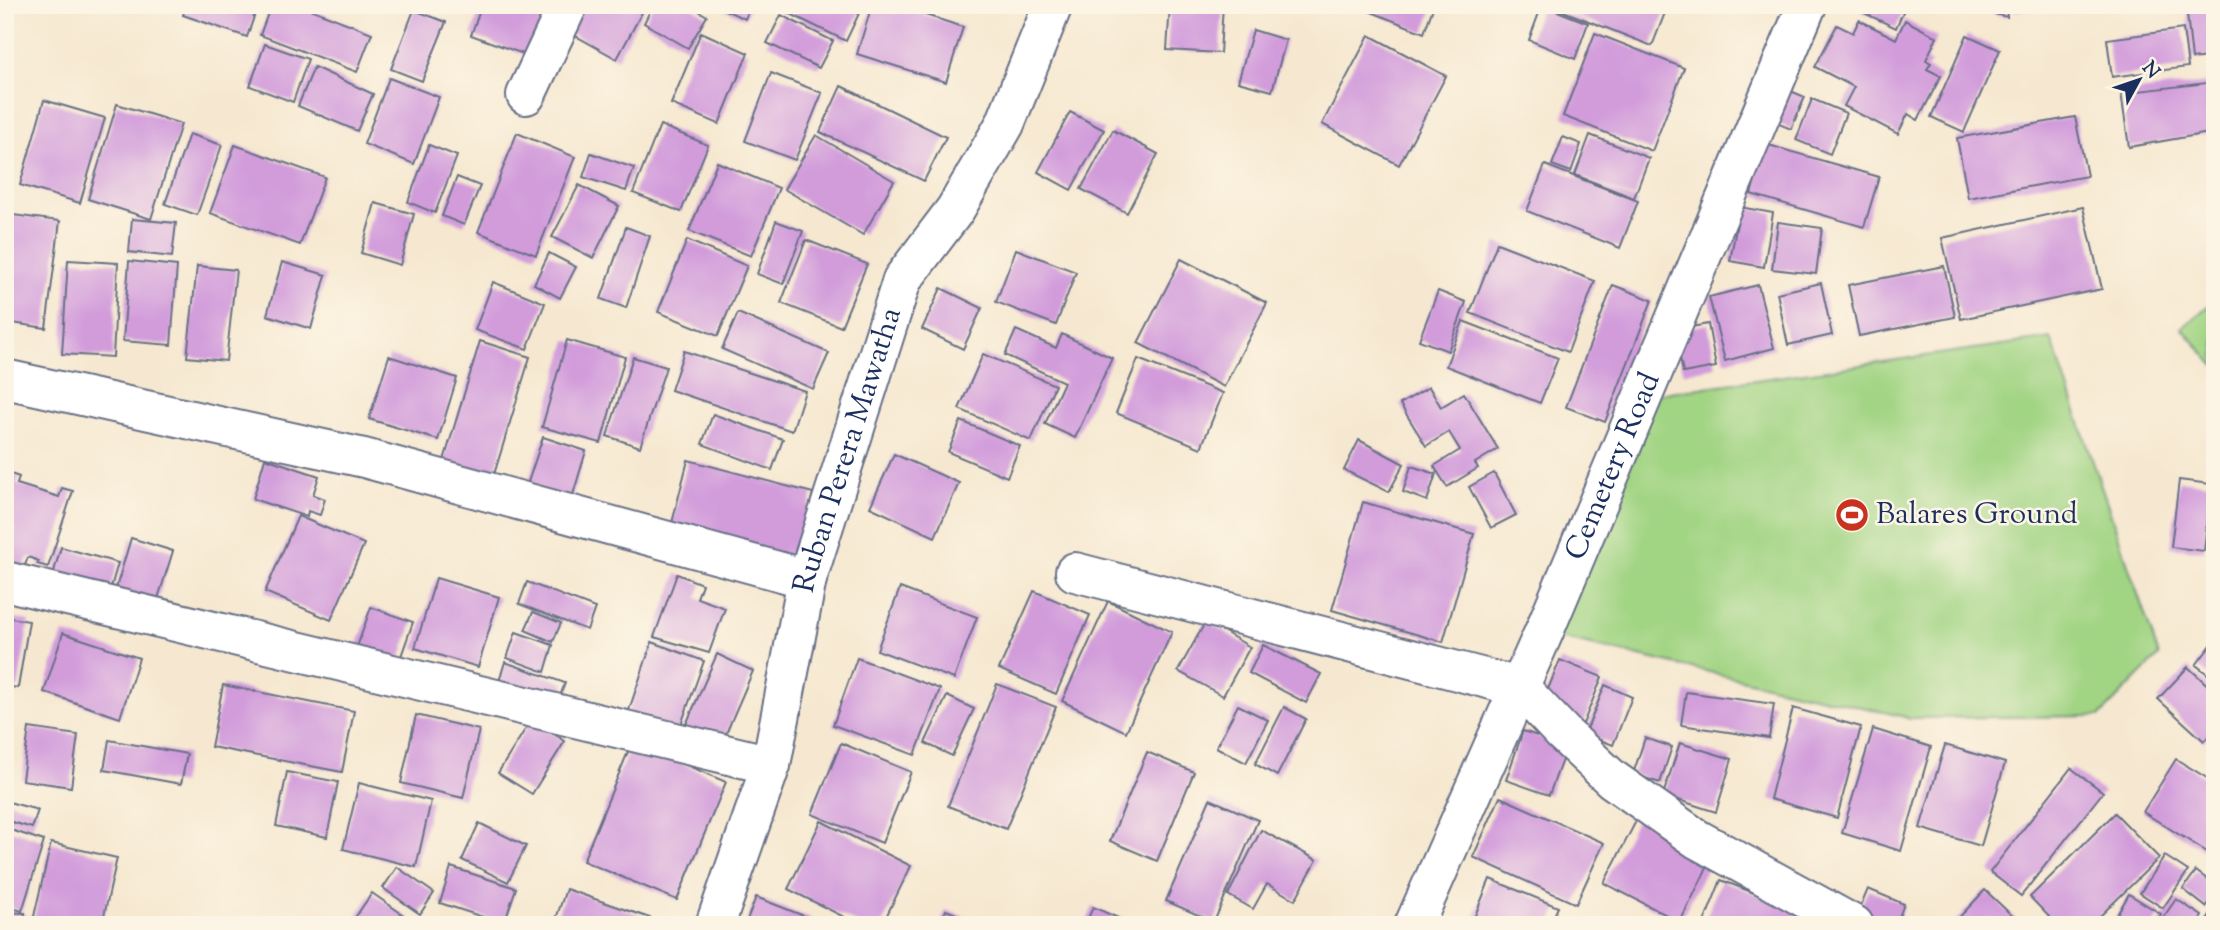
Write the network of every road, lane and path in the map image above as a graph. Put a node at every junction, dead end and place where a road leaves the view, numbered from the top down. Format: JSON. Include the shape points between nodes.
{"nodes":[{"id":1,"x":568,"y":5,"type":"edge"},
{"id":2,"x":1053,"y":5,"type":"edge"},
{"id":3,"x":1807,"y":5,"type":"edge"},
{"id":4,"x":526,"y":95,"type":"dead end"},
{"id":5,"x":5,"y":379,"type":"edge"},
{"id":6,"x":1075,"y":572,"type":"dead end"},
{"id":7,"x":807,"y":579,"type":"junction"},
{"id":8,"x":5,"y":581,"type":"edge"},
{"id":9,"x":1519,"y":687,"type":"junction"},
{"id":10,"x":771,"y":765,"type":"junction"},
{"id":11,"x":715,"y":925,"type":"edge"},
{"id":12,"x":1414,"y":925,"type":"edge"},
{"id":13,"x":1854,"y":925,"type":"edge"}],
"edges":[{"from":1,"to":4,"type":"street"},
{"from":2,"to":7,"type":"street","name":"Ruban Perera Mawatha","via":[[1005,124],[955,210],[902,280]]},
{"from":3,"to":9,"type":"street","name":"Cemetery Road"},
{"from":5,"to":7,"type":"street","via":[[365,458]]},
{"from":6,"to":9,"type":"street"},
{"from":7,"to":10,"type":"street","name":"Ruban Perera Mawatha"},
{"from":8,"to":10,"type":"street"},
{"from":9,"to":12,"type":"street","name":"Cemetery Road"},
{"from":9,"to":13,"type":"street","via":[[1612,779],[1697,839]]},
{"from":10,"to":11,"type":"street","name":"Ruban Perera Mawatha"}]}
